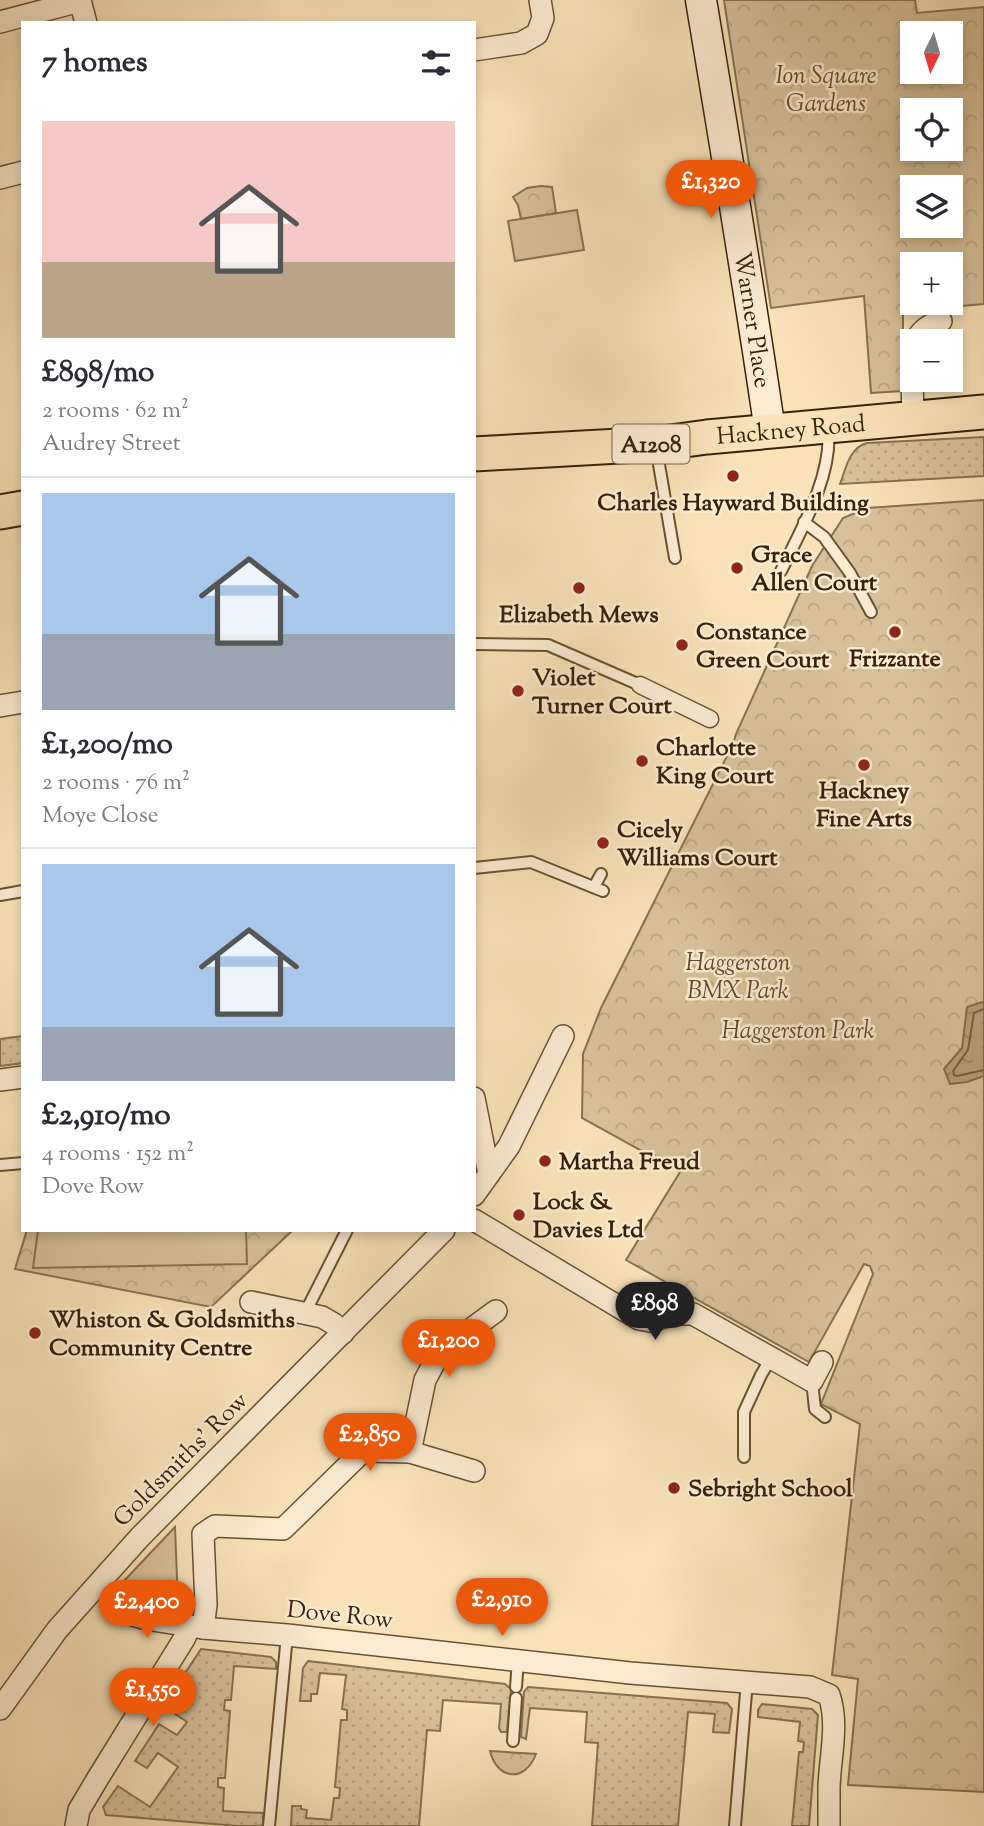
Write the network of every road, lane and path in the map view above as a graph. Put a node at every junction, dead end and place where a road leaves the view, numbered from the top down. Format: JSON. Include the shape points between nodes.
{"nodes":[{"id":1,"x":80,"y":0,"type":"edge"},
{"id":2,"x":540,"y":0,"type":"edge"},
{"id":3,"x":701,"y":0,"type":"edge"},
{"id":4,"x":85,"y":21,"type":"edge"},
{"id":5,"x":0,"y":22,"type":"edge"},
{"id":6,"x":476,"y":50,"type":"edge"},
{"id":7,"x":21,"y":173,"type":"edge"},
{"id":8,"x":0,"y":178,"type":"edge"},
{"id":9,"x":941,"y":321,"type":"dead end"},
{"id":10,"x":925,"y":329,"type":"edge"},
{"id":11,"x":913,"y":392,"type":"edge"},
{"id":12,"x":984,"y":412,"type":"edge"},
{"id":13,"x":914,"y":417,"type":"junction"},
{"id":14,"x":827,"y":426,"type":"junction"},
{"id":15,"x":770,"y":431,"type":"junction"},
{"id":16,"x":656,"y":444,"type":"junction"},
{"id":17,"x":476,"y":454,"type":"edge"},
{"id":18,"x":21,"y":508,"type":"edge"},
{"id":19,"x":0,"y":512,"type":"edge"},
{"id":20,"x":804,"y":523,"type":"junction"},
{"id":21,"x":675,"y":558,"type":"dead end"},
{"id":22,"x":782,"y":571,"type":"dead end"},
{"id":23,"x":872,"y":612,"type":"dead end"},
{"id":24,"x":476,"y":644,"type":"edge"},
{"id":25,"x":640,"y":685,"type":"joint"},
{"id":26,"x":21,"y":702,"type":"edge"},
{"id":27,"x":0,"y":706,"type":"edge"},
{"id":28,"x":710,"y":719,"type":"dead end"},
{"id":29,"x":476,"y":867,"type":"edge"},
{"id":30,"x":601,"y":874,"type":"dead end"},
{"id":31,"x":21,"y":891,"type":"edge"},
{"id":32,"x":0,"y":895,"type":"edge"},
{"id":33,"x":563,"y":1036,"type":"dead end"},
{"id":34,"x":21,"y":1077,"type":"edge"},
{"id":35,"x":0,"y":1080,"type":"edge"},
{"id":36,"x":476,"y":1122,"type":"edge"},
{"id":37,"x":478,"y":1145,"type":"edge"},
{"id":38,"x":21,"y":1163,"type":"edge"},
{"id":39,"x":0,"y":1165,"type":"edge"},
{"id":40,"x":489,"y":1174,"type":"junction"},
{"id":41,"x":476,"y":1192,"type":"edge"},
{"id":42,"x":476,"y":1221,"type":"edge"},
{"id":43,"x":346,"y":1232,"type":"edge"},
{"id":44,"x":442,"y":1232,"type":"edge"},
{"id":45,"x":251,"y":1302,"type":"dead end"},
{"id":46,"x":496,"y":1311,"type":"dead end"},
{"id":47,"x":305,"y":1313,"type":"junction"},
{"id":48,"x":343,"y":1333,"type":"junction"},
{"id":49,"x":771,"y":1358,"type":"junction"},
{"id":50,"x":822,"y":1362,"type":"dead end"},
{"id":51,"x":812,"y":1381,"type":"junction"},
{"id":52,"x":825,"y":1417,"type":"dead end"},
{"id":53,"x":411,"y":1452,"type":"junction"},
{"id":54,"x":744,"y":1457,"type":"dead end"},
{"id":55,"x":474,"y":1471,"type":"dead end"},
{"id":56,"x":116,"y":1610,"type":"dead end"},
{"id":57,"x":196,"y":1627,"type":"junction"},
{"id":58,"x":287,"y":1635,"type":"junction"},
{"id":59,"x":518,"y":1660,"type":"junction"},
{"id":60,"x":747,"y":1681,"type":"junction"},
{"id":61,"x":0,"y":1709,"type":"edge"},
{"id":62,"x":513,"y":1741,"type":"dead end"},
{"id":63,"x":76,"y":1826,"type":"edge"},
{"id":64,"x":269,"y":1826,"type":"edge"},
{"id":65,"x":735,"y":1826,"type":"edge"},
{"id":66,"x":829,"y":1826,"type":"edge"}],
"edges":[{"from":1,"to":4,"type":"street"},
{"from":1,"to":5,"type":"street"},
{"from":2,"to":6,"type":"street","via":[[543,18],[537,34],[521,43]]},
{"from":3,"to":15,"type":"main road","name":"Warner Place"},
{"from":7,"to":8,"type":"street"},
{"from":9,"to":10,"type":"street"},
{"from":11,"to":13,"type":"street"},
{"from":12,"to":13,"type":"main road","name":"Hackney Road","number":"A1208"},
{"from":13,"to":14,"type":"main road","name":"Hackney Road","number":"A1208"},
{"from":14,"to":15,"type":"main road","name":"Hackney Road","number":"A1208"},
{"from":14,"to":20,"type":"lane","via":[[828,453]]},
{"from":15,"to":16,"type":"main road","name":"Hackney Road","number":"A1208"},
{"from":16,"to":17,"type":"main road","name":"Hackney Road","number":"A1208"},
{"from":16,"to":21,"type":"lane"},
{"from":18,"to":19,"type":"main road"},
{"from":20,"to":22,"type":"lane"},
{"from":20,"to":23,"type":"lane","via":[[824,537]]},
{"from":24,"to":25,"type":"lane","via":[[548,645]]},
{"from":25,"to":28,"type":"street"},
{"from":26,"to":27,"type":"street"},
{"from":29,"to":30,"type":"lane","via":[[531,862],[598,889]]},
{"from":31,"to":32,"type":"lane"},
{"from":33,"to":40,"type":"street","via":[[509,1146]]},
{"from":34,"to":35,"type":"street"},
{"from":36,"to":37,"type":"street"},
{"from":37,"to":40,"type":"street"},
{"from":38,"to":39,"type":"lane"},
{"from":40,"to":41,"type":"street"},
{"from":42,"to":49,"type":"street","via":[[639,1319],[693,1314]]},
{"from":43,"to":47,"type":"lane"},
{"from":44,"to":48,"type":"street","name":"Goldsmiths' Row"},
{"from":45,"to":47,"type":"street"},
{"from":46,"to":53,"type":"street","via":[[440,1352],[425,1380]]},
{"from":47,"to":48,"type":"street","via":[[322,1317]]},
{"from":48,"to":61,"type":"street","name":"Goldsmiths' Row","via":[[140,1537],[57,1630]]},
{"from":49,"to":51,"type":"street"},
{"from":49,"to":54,"type":"lane","via":[[744,1412]]},
{"from":50,"to":51,"type":"street"},
{"from":51,"to":52,"type":"lane","via":[[815,1409]]},
{"from":53,"to":55,"type":"street"},
{"from":53,"to":57,"type":"street","via":[[362,1451],[283,1530],[215,1526],[203,1534],[206,1605]]},
{"from":56,"to":57,"type":"street","name":"Dove Row"},
{"from":57,"to":58,"type":"street","name":"Dove Row"},
{"from":57,"to":63,"type":"street","via":[[184,1639],[98,1778],[79,1811]]},
{"from":58,"to":59,"type":"street","name":"Dove Row"},
{"from":58,"to":64,"type":"lane"},
{"from":59,"to":60,"type":"street","name":"Dove Row"},
{"from":59,"to":62,"type":"lane"},
{"from":60,"to":65,"type":"lane"},
{"from":60,"to":66,"type":"street","name":"Dove Row","via":[[810,1687],[829,1695],[833,1707]]}]}
